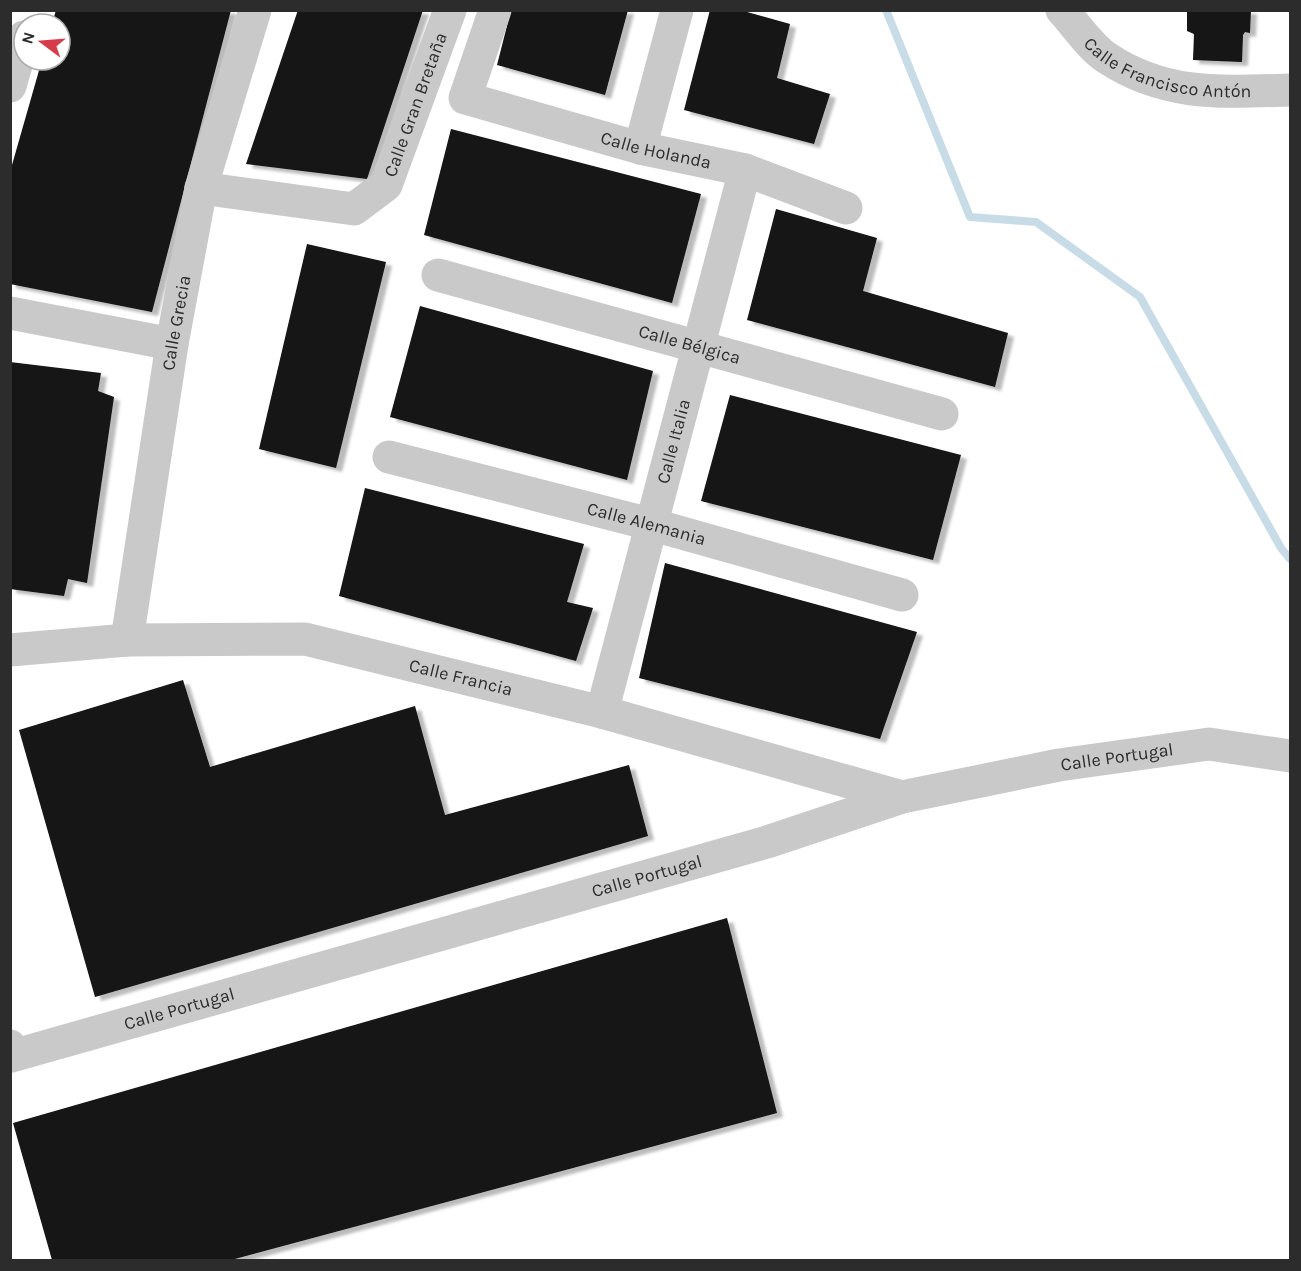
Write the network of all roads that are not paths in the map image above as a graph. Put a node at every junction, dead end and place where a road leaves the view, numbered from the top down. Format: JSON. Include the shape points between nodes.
{"nodes":[{"id":1,"x":255,"y":10,"type":"edge"},
{"id":2,"x":450,"y":10,"type":"edge"},
{"id":3,"x":495,"y":10,"type":"edge"},
{"id":4,"x":677,"y":10,"type":"edge"},
{"id":5,"x":1062,"y":10,"type":"edge"},
{"id":6,"x":1290,"y":90,"type":"edge"},
{"id":7,"x":640,"y":148,"type":"junction"},
{"id":8,"x":745,"y":170,"type":"junction"},
{"id":9,"x":201,"y":188,"type":"junction"},
{"id":10,"x":846,"y":208,"type":"dead end"},
{"id":11,"x":438,"y":275,"type":"dead end"},
{"id":12,"x":10,"y":313,"type":"edge"},
{"id":13,"x":172,"y":344,"type":"junction"},
{"id":14,"x":698,"y":347,"type":"junction"},
{"id":15,"x":942,"y":414,"type":"dead end"},
{"id":16,"x":389,"y":457,"type":"dead end"},
{"id":17,"x":650,"y":524,"type":"junction"},
{"id":18,"x":902,"y":595,"type":"dead end"},
{"id":19,"x":127,"y":640,"type":"junction"},
{"id":20,"x":10,"y":650,"type":"edge"},
{"id":21,"x":603,"y":712,"type":"junction"},
{"id":22,"x":1290,"y":756,"type":"edge"},
{"id":23,"x":902,"y":797,"type":"junction"},
{"id":24,"x":11,"y":1051,"type":"edge"}],
"edges":[{"from":1,"to":9,"type":"street","name":"Calle Grecia"},
{"from":2,"to":9,"type":"street","name":"Calle Gran Bretaña","via":[[386,185],[354,209]]},
{"from":3,"to":7,"type":"street","name":"Calle Holanda","via":[[465,98]]},
{"from":4,"to":7,"type":"street"},
{"from":5,"to":6,"type":"street","name":"Calle Francisco Antón","via":[[1105,57],[1145,79],[1194,91]]},
{"from":7,"to":8,"type":"street","name":"Calle Holanda"},
{"from":8,"to":10,"type":"street","name":"Calle Holanda"},
{"from":8,"to":14,"type":"street","name":"Calle Italia"},
{"from":9,"to":13,"type":"street","name":"Calle Grecia"},
{"from":11,"to":14,"type":"street","name":"Calle Bélgica"},
{"from":12,"to":13,"type":"street"},
{"from":13,"to":19,"type":"street","name":"Calle Grecia"},
{"from":14,"to":15,"type":"street","name":"Calle Bélgica"},
{"from":14,"to":17,"type":"street","name":"Calle Italia"},
{"from":16,"to":17,"type":"street","name":"Calle Alemania"},
{"from":17,"to":18,"type":"street","name":"Calle Alemania"},
{"from":17,"to":21,"type":"street","name":"Calle Italia"},
{"from":19,"to":20,"type":"street","name":"Calle Francia"},
{"from":19,"to":21,"type":"street","name":"Calle Francia","via":[[305,639]]},
{"from":21,"to":23,"type":"street","name":"Calle Francia"},
{"from":22,"to":23,"type":"street","name":"Calle Portugal","via":[[1209,744],[1059,765]]},
{"from":23,"to":24,"type":"street","name":"Calle Portugal","via":[[767,842]]}]}
